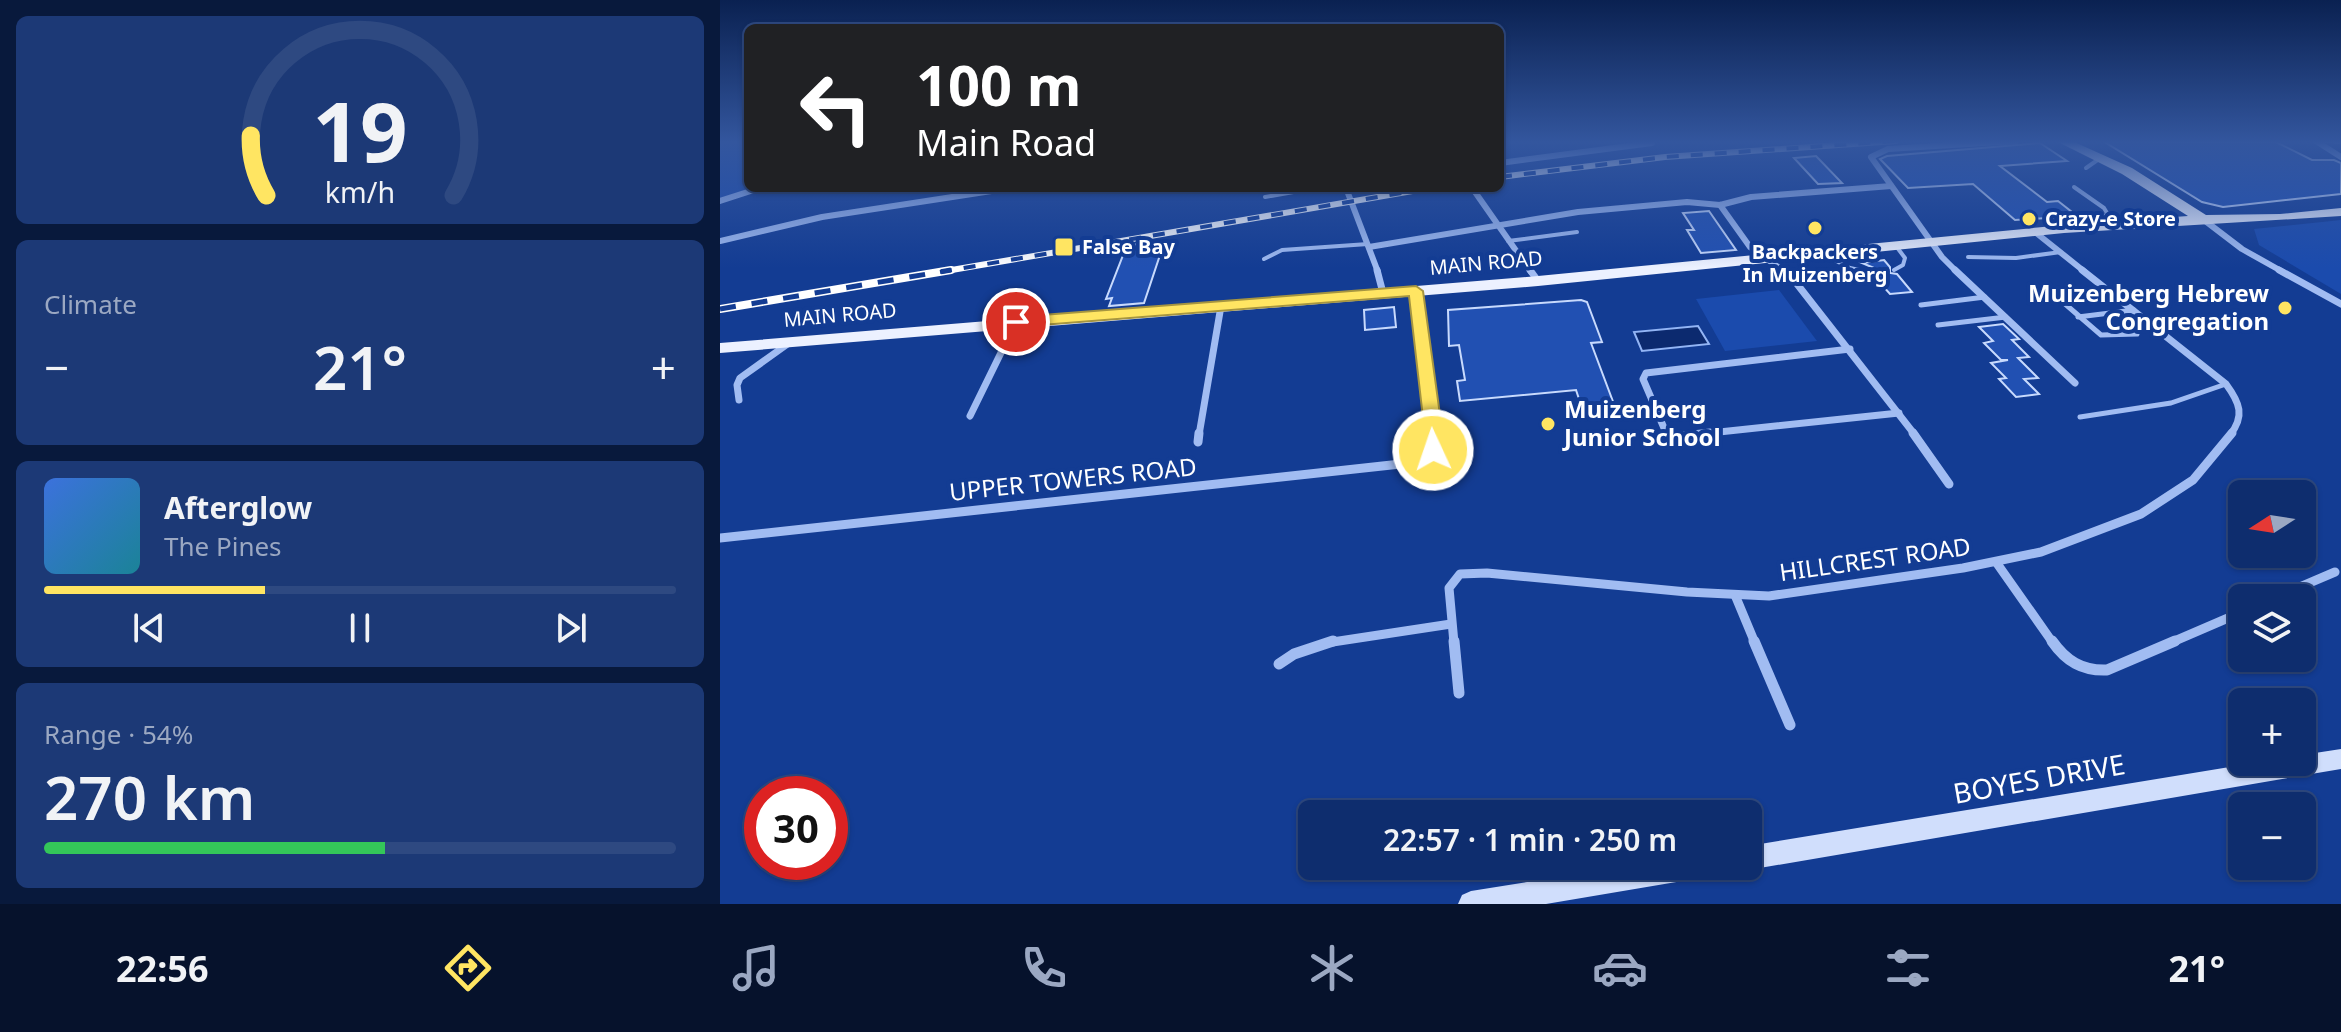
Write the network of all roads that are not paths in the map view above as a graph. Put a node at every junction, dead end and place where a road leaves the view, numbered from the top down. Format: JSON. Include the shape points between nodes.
{"nodes":[{"id":1,"x":1889,"y":183,"type":"edge"},
{"id":2,"x":2146,"y":183,"type":"edge"},
{"id":3,"x":1891,"y":186,"type":"junction"},
{"id":4,"x":2074,"y":187,"type":"dead end"},
{"id":5,"x":748,"y":192,"type":"edge"},
{"id":6,"x":986,"y":192,"type":"edge"},
{"id":7,"x":1293,"y":192,"type":"edge"},
{"id":8,"x":1348,"y":192,"type":"edge"},
{"id":9,"x":1475,"y":192,"type":"dead end"},
{"id":10,"x":1265,"y":197,"type":"dead end"},
{"id":11,"x":720,"y":201,"type":"edge"},
{"id":12,"x":2341,"y":202,"type":"edge"},
{"id":13,"x":1720,"y":205,"type":"junction"},
{"id":14,"x":2341,"y":212,"type":"edge"},
{"id":15,"x":2198,"y":216,"type":"junction"},
{"id":16,"x":2103,"y":221,"type":"junction"},
{"id":17,"x":1496,"y":225,"type":"junction"},
{"id":18,"x":2064,"y":229,"type":"junction"},
{"id":19,"x":1577,"y":232,"type":"dead end"},
{"id":20,"x":2035,"y":232,"type":"junction"},
{"id":21,"x":720,"y":241,"type":"edge"},
{"id":22,"x":1508,"y":241,"type":"junction"},
{"id":23,"x":1933,"y":242,"type":"junction"},
{"id":24,"x":1368,"y":246,"type":"junction"},
{"id":25,"x":1896,"y":246,"type":"junction"},
{"id":26,"x":2061,"y":252,"type":"junction"},
{"id":27,"x":1823,"y":254,"type":"junction"},
{"id":28,"x":1968,"y":257,"type":"dead end"},
{"id":29,"x":1264,"y":259,"type":"dead end"},
{"id":30,"x":1769,"y":259,"type":"junction"},
{"id":31,"x":1894,"y":270,"type":"dead end"},
{"id":32,"x":1870,"y":272,"type":"dead end"},
{"id":33,"x":1538,"y":281,"type":"junction"},
{"id":34,"x":1416,"y":291,"type":"junction"},
{"id":35,"x":2084,"y":292,"type":"dead end"},
{"id":36,"x":1383,"y":293,"type":"junction"},
{"id":37,"x":1985,"y":297,"type":"junction"},
{"id":38,"x":2341,"y":304,"type":"edge"},
{"id":39,"x":1921,"y":305,"type":"dead end"},
{"id":40,"x":1221,"y":306,"type":"junction"},
{"id":41,"x":2134,"y":310,"type":"junction"},
{"id":42,"x":2006,"y":317,"type":"junction"},
{"id":43,"x":2078,"y":317,"type":"junction"},
{"id":44,"x":1016,"y":322,"type":"junction"},
{"id":45,"x":1938,"y":325,"type":"dead end"},
{"id":46,"x":2137,"y":334,"type":"dead end"},
{"id":47,"x":791,"y":341,"type":"junction"},
{"id":48,"x":720,"y":348,"type":"edge"},
{"id":49,"x":1850,"y":349,"type":"junction"},
{"id":50,"x":2075,"y":383,"type":"dead end"},
{"id":51,"x":2226,"y":384,"type":"junction"},
{"id":52,"x":739,"y":400,"type":"dead end"},
{"id":53,"x":1899,"y":413,"type":"junction"},
{"id":54,"x":970,"y":416,"type":"dead end"},
{"id":55,"x":2080,"y":417,"type":"dead end"},
{"id":56,"x":1198,"y":442,"type":"dead end"},
{"id":57,"x":1949,"y":484,"type":"dead end"},
{"id":58,"x":720,"y":538,"type":"edge"},
{"id":59,"x":1996,"y":562,"type":"junction"},
{"id":60,"x":2335,"y":572,"type":"dead end"},
{"id":61,"x":2307,"y":584,"type":"edge"},
{"id":62,"x":1735,"y":595,"type":"junction"},
{"id":63,"x":2228,"y":618,"type":"edge"},
{"id":64,"x":1451,"y":624,"type":"junction"},
{"id":65,"x":1279,"y":664,"type":"dead end"},
{"id":66,"x":1459,"y":693,"type":"dead end"},
{"id":67,"x":1790,"y":725,"type":"dead end"},
{"id":68,"x":2341,"y":759,"type":"edge"},
{"id":69,"x":1762,"y":856,"type":"edge"},
{"id":70,"x":1616,"y":880,"type":"edge"},
{"id":71,"x":1471,"y":904,"type":"edge"}],
"edges":[{"from":1,"to":3,"type":"street"},
{"from":2,"to":15,"type":"main road"},
{"from":3,"to":13,"type":"street","via":[[1737,199]]},
{"from":3,"to":23,"type":"street"},
{"from":4,"to":16,"type":"lane","via":[[2104,208]]},
{"from":5,"to":11,"type":"street"},
{"from":6,"to":21,"type":"street","via":[[808,220]]},
{"from":7,"to":10,"type":"lane"},
{"from":8,"to":24,"type":"street"},
{"from":9,"to":17,"type":"street"},
{"from":12,"to":15,"type":"main road","name":"MAIN ROAD"},
{"from":13,"to":17,"type":"street","via":[[1687,202]]},
{"from":13,"to":30,"type":"street","via":[[1746,242]]},
{"from":14,"to":15,"type":"main road","name":"MAIN ROAD","via":[[2280,218]]},
{"from":15,"to":16,"type":"main road","name":"MAIN ROAD"},
{"from":15,"to":18,"type":"main road","name":"MAIN ROAD"},
{"from":15,"to":38,"type":"street","via":[[2242,249]]},
{"from":16,"to":18,"type":"main road","name":"MAIN ROAD"},
{"from":17,"to":22,"type":"street"},
{"from":17,"to":24,"type":"street"},
{"from":18,"to":20,"type":"main road","name":"MAIN ROAD"},
{"from":19,"to":22,"type":"lane"},
{"from":20,"to":23,"type":"main road","name":"MAIN ROAD"},
{"from":20,"to":26,"type":"street"},
{"from":22,"to":33,"type":"street"},
{"from":23,"to":25,"type":"main road","name":"MAIN ROAD"},
{"from":23,"to":37,"type":"street"},
{"from":24,"to":29,"type":"lane","via":[[1282,250]]},
{"from":24,"to":36,"type":"street"},
{"from":25,"to":27,"type":"main road","name":"MAIN ROAD"},
{"from":25,"to":31,"type":"lane","via":[[1905,258]]},
{"from":26,"to":28,"type":"lane"},
{"from":26,"to":41,"type":"street"},
{"from":27,"to":30,"type":"main road","name":"MAIN ROAD"},
{"from":27,"to":32,"type":"lane"},
{"from":30,"to":33,"type":"main road","name":"MAIN ROAD"},
{"from":30,"to":49,"type":"street","via":[[1790,275]]},
{"from":33,"to":34,"type":"main road","name":"MAIN ROAD"},
{"from":34,"to":36,"type":"main road","name":"MAIN ROAD"},
{"from":34,"to":58,"type":"street","name":"UPPER TOWERS ROAD","via":[[1435,444],[1428,457],[1413,463]]},
{"from":35,"to":43,"type":"lane","via":[[2057,296]]},
{"from":36,"to":40,"type":"main road","name":"MAIN ROAD"},
{"from":37,"to":39,"type":"lane"},
{"from":37,"to":42,"type":"street"},
{"from":40,"to":44,"type":"main road","name":"MAIN ROAD"},
{"from":40,"to":56,"type":"street"},
{"from":41,"to":43,"type":"lane"},
{"from":41,"to":51,"type":"street"},
{"from":42,"to":45,"type":"lane"},
{"from":42,"to":50,"type":"street"},
{"from":43,"to":46,"type":"lane","via":[[2104,336]]},
{"from":44,"to":47,"type":"main road","name":"MAIN ROAD"},
{"from":44,"to":54,"type":"street"},
{"from":47,"to":48,"type":"main road","name":"MAIN ROAD"},
{"from":47,"to":52,"type":"street","via":[[740,378]]},
{"from":49,"to":53,"type":"street"},
{"from":49,"to":53,"type":"street","via":[[1646,373],[1643,379],[1668,438]]},
{"from":51,"to":55,"type":"lane","via":[[2162,406]]},
{"from":51,"to":59,"type":"street","name":"HILLCREST ROAD","via":[[2242,413],[2238,430],[2207,467],[2172,496],[2071,543]]},
{"from":53,"to":57,"type":"street"},
{"from":59,"to":62,"type":"street","name":"HILLCREST ROAD","via":[[1799,594]]},
{"from":59,"to":63,"type":"street","via":[[2048,638],[2082,669],[2107,670]]},
{"from":60,"to":61,"type":"street"},
{"from":62,"to":64,"type":"street","name":"HILLCREST ROAD","via":[[1460,574],[1449,588]]},
{"from":62,"to":67,"type":"street"},
{"from":64,"to":65,"type":"street","via":[[1311,644]]},
{"from":64,"to":66,"type":"street"},
{"from":68,"to":69,"type":"main road","name":"BOYES DRIVE"},
{"from":70,"to":71,"type":"main road"}]}
